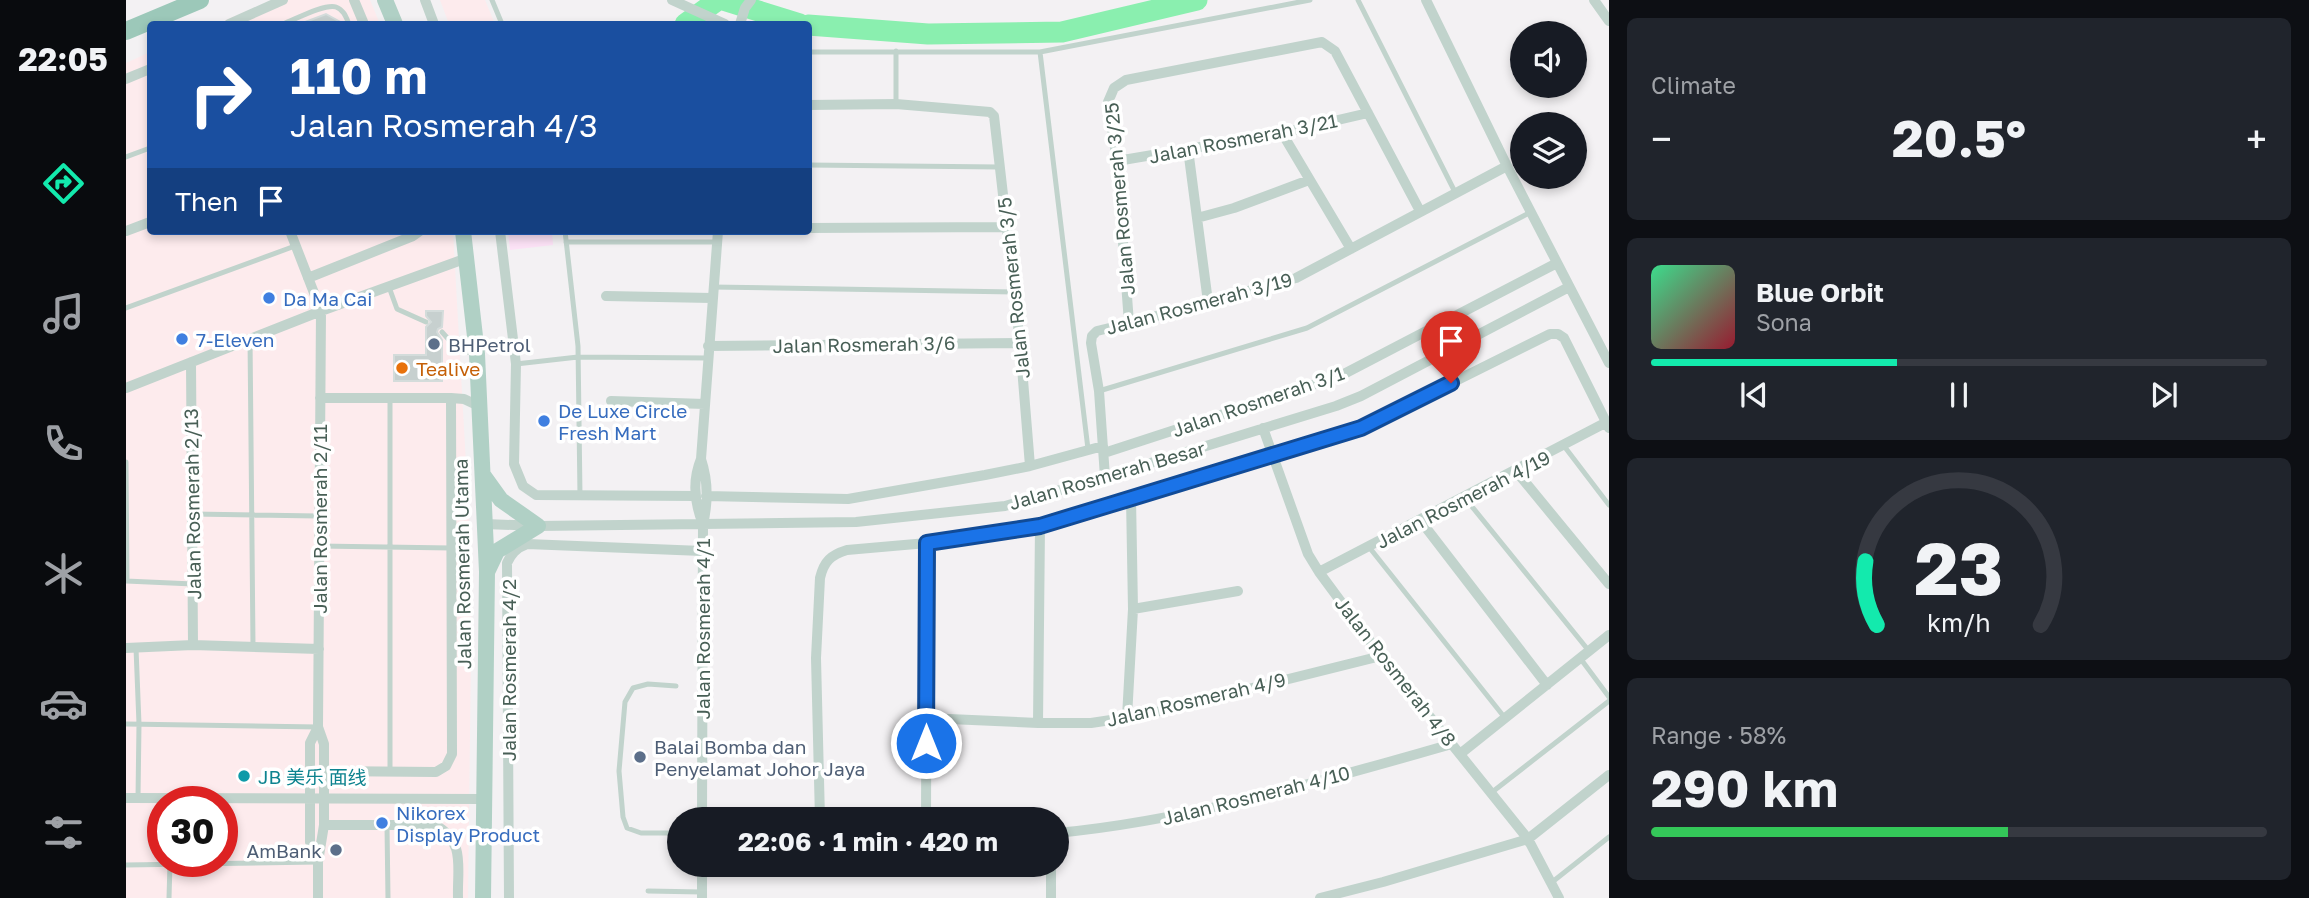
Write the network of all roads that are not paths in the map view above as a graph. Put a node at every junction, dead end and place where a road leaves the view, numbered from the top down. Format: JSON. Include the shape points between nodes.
{"nodes":[{"id":1,"x":200,"y":0,"type":"edge"},
{"id":2,"x":283,"y":0,"type":"edge"},
{"id":3,"x":354,"y":0,"type":"edge"},
{"id":4,"x":386,"y":0,"type":"edge"},
{"id":5,"x":425,"y":0,"type":"edge"},
{"id":6,"x":492,"y":0,"type":"edge"},
{"id":7,"x":672,"y":0,"type":"edge"},
{"id":8,"x":1310,"y":0,"type":"edge"},
{"id":9,"x":1358,"y":0,"type":"edge"},
{"id":10,"x":1426,"y":0,"type":"edge"},
{"id":11,"x":1594,"y":0,"type":"edge"},
{"id":12,"x":748,"y":4,"type":"edge"},
{"id":13,"x":150,"y":21,"type":"edge"},
{"id":14,"x":236,"y":21,"type":"edge"},
{"id":15,"x":290,"y":21,"type":"edge"},
{"id":16,"x":348,"y":21,"type":"edge"},
{"id":17,"x":363,"y":21,"type":"edge"},
{"id":18,"x":394,"y":21,"type":"edge"},
{"id":19,"x":433,"y":21,"type":"edge"},
{"id":20,"x":501,"y":21,"type":"edge"},
{"id":21,"x":718,"y":21,"type":"edge"},
{"id":22,"x":741,"y":21,"type":"edge"},
{"id":23,"x":1609,"y":21,"type":"edge"},
{"id":24,"x":147,"y":22,"type":"edge"},
{"id":25,"x":126,"y":31,"type":"edge"},
{"id":26,"x":896,"y":51,"type":"junction"},
{"id":27,"x":812,"y":52,"type":"edge"},
{"id":28,"x":1040,"y":52,"type":"junction"},
{"id":29,"x":147,"y":70,"type":"edge"},
{"id":30,"x":126,"y":79,"type":"edge"},
{"id":31,"x":812,"y":104,"type":"edge"},
{"id":32,"x":897,"y":104,"type":"junction"},
{"id":33,"x":1368,"y":113,"type":"junction"},
{"id":34,"x":1282,"y":132,"type":"junction"},
{"id":35,"x":147,"y":149,"type":"edge"},
{"id":36,"x":1188,"y":149,"type":"junction"},
{"id":37,"x":126,"y":157,"type":"edge"},
{"id":38,"x":1117,"y":161,"type":"junction"},
{"id":39,"x":812,"y":165,"type":"edge"},
{"id":40,"x":1507,"y":166,"type":"junction"},
{"id":41,"x":999,"y":167,"type":"junction"},
{"id":42,"x":1310,"y":180,"type":"junction"},
{"id":43,"x":1455,"y":192,"type":"junction"},
{"id":44,"x":1420,"y":211,"type":"junction"},
{"id":45,"x":1531,"y":212,"type":"junction"},
{"id":46,"x":1197,"y":218,"type":"junction"},
{"id":47,"x":147,"y":223,"type":"edge"},
{"id":48,"x":812,"y":228,"type":"edge"},
{"id":49,"x":1007,"y":228,"type":"junction"},
{"id":50,"x":126,"y":231,"type":"edge"},
{"id":51,"x":291,"y":235,"type":"edge"},
{"id":52,"x":414,"y":235,"type":"edge"},
{"id":53,"x":464,"y":235,"type":"edge"},
{"id":54,"x":500,"y":235,"type":"edge"},
{"id":55,"x":565,"y":235,"type":"edge"},
{"id":56,"x":717,"y":236,"type":"edge"},
{"id":57,"x":566,"y":242,"type":"junction"},
{"id":58,"x":295,"y":246,"type":"junction"},
{"id":59,"x":1350,"y":249,"type":"junction"},
{"id":60,"x":467,"y":258,"type":"junction"},
{"id":61,"x":1558,"y":263,"type":"junction"},
{"id":62,"x":308,"y":278,"type":"junction"},
{"id":63,"x":388,"y":287,"type":"junction"},
{"id":64,"x":1569,"y":287,"type":"junction"},
{"id":65,"x":1014,"y":292,"type":"junction"},
{"id":66,"x":712,"y":293,"type":"junction"},
{"id":67,"x":606,"y":296,"type":"dead end"},
{"id":68,"x":1208,"y":302,"type":"junction"},
{"id":69,"x":126,"y":307,"type":"edge"},
{"id":70,"x":321,"y":311,"type":"junction"},
{"id":71,"x":426,"y":322,"type":"dead end"},
{"id":72,"x":1129,"y":323,"type":"junction"},
{"id":73,"x":442,"y":332,"type":"dead end"},
{"id":74,"x":250,"y":338,"type":"junction"},
{"id":75,"x":1020,"y":343,"type":"junction"},
{"id":76,"x":709,"y":346,"type":"junction"},
{"id":77,"x":477,"y":354,"type":"junction"},
{"id":78,"x":578,"y":357,"type":"junction"},
{"id":79,"x":708,"y":358,"type":"junction"},
{"id":80,"x":191,"y":362,"type":"junction"},
{"id":81,"x":1609,"y":363,"type":"edge"},
{"id":82,"x":516,"y":364,"type":"junction"},
{"id":83,"x":127,"y":384,"type":"edge"},
{"id":84,"x":1099,"y":391,"type":"junction"},
{"id":85,"x":320,"y":398,"type":"junction"},
{"id":86,"x":390,"y":398,"type":"junction"},
{"id":87,"x":451,"y":398,"type":"junction"},
{"id":88,"x":611,"y":401,"type":"dead end"},
{"id":89,"x":705,"y":404,"type":"junction"},
{"id":90,"x":481,"y":407,"type":"junction"},
{"id":91,"x":1607,"y":426,"type":"edge"},
{"id":92,"x":1263,"y":428,"type":"junction"},
{"id":93,"x":1564,"y":446,"type":"junction"},
{"id":94,"x":1088,"y":449,"type":"junction"},
{"id":95,"x":1103,"y":449,"type":"junction"},
{"id":96,"x":1272,"y":455,"type":"junction"},
{"id":97,"x":126,"y":461,"type":"edge"},
{"id":98,"x":1030,"y":466,"type":"junction"},
{"id":99,"x":1516,"y":471,"type":"junction"},
{"id":100,"x":482,"y":475,"type":"junction"},
{"id":101,"x":1105,"y":477,"type":"junction"},
{"id":102,"x":580,"y":496,"type":"junction"},
{"id":103,"x":700,"y":496,"type":"junction"},
{"id":104,"x":1131,"y":498,"type":"junction"},
{"id":105,"x":1465,"y":498,"type":"junction"},
{"id":106,"x":1609,"y":505,"type":"edge"},
{"id":107,"x":192,"y":514,"type":"junction"},
{"id":108,"x":252,"y":514,"type":"junction"},
{"id":109,"x":319,"y":516,"type":"junction"},
{"id":110,"x":1420,"y":520,"type":"junction"},
{"id":111,"x":485,"y":524,"type":"junction"},
{"id":112,"x":703,"y":524,"type":"junction"},
{"id":113,"x":538,"y":526,"type":"junction"},
{"id":114,"x":1040,"y":526,"type":"junction"},
{"id":115,"x":927,"y":543,"type":"junction"},
{"id":116,"x":319,"y":545,"type":"junction"},
{"id":117,"x":390,"y":547,"type":"junction"},
{"id":118,"x":1368,"y":547,"type":"junction"},
{"id":119,"x":452,"y":548,"type":"junction"},
{"id":120,"x":702,"y":551,"type":"junction"},
{"id":121,"x":487,"y":572,"type":"junction"},
{"id":122,"x":1319,"y":572,"type":"junction"},
{"id":123,"x":126,"y":581,"type":"edge"},
{"id":124,"x":193,"y":584,"type":"junction"},
{"id":125,"x":1609,"y":584,"type":"edge"},
{"id":126,"x":1238,"y":591,"type":"dead end"},
{"id":127,"x":1133,"y":609,"type":"junction"},
{"id":128,"x":1609,"y":635,"type":"edge"},
{"id":129,"x":193,"y":645,"type":"junction"},
{"id":130,"x":253,"y":646,"type":"junction"},
{"id":131,"x":131,"y":648,"type":"edge"},
{"id":132,"x":319,"y":649,"type":"junction"},
{"id":133,"x":1585,"y":655,"type":"junction"},
{"id":134,"x":1381,"y":656,"type":"junction"},
{"id":135,"x":1547,"y":685,"type":"junction"},
{"id":136,"x":676,"y":686,"type":"dead end"},
{"id":137,"x":1609,"y":699,"type":"edge"},
{"id":138,"x":926,"y":718,"type":"junction"},
{"id":139,"x":1128,"y":718,"type":"junction"},
{"id":140,"x":1505,"y":718,"type":"junction"},
{"id":141,"x":1038,"y":723,"type":"junction"},
{"id":142,"x":126,"y":724,"type":"edge"},
{"id":143,"x":139,"y":724,"type":"junction"},
{"id":144,"x":318,"y":727,"type":"junction"},
{"id":145,"x":1452,"y":744,"type":"junction"},
{"id":146,"x":1460,"y":754,"type":"junction"},
{"id":147,"x":324,"y":771,"type":"junction"},
{"id":148,"x":390,"y":771,"type":"junction"},
{"id":149,"x":1609,"y":775,"type":"edge"},
{"id":150,"x":1491,"y":793,"type":"junction"},
{"id":151,"x":132,"y":798,"type":"edge"},
{"id":152,"x":238,"y":799,"type":"edge"},
{"id":153,"x":310,"y":799,"type":"junction"},
{"id":154,"x":323,"y":799,"type":"junction"},
{"id":155,"x":483,"y":799,"type":"junction"},
{"id":156,"x":702,"y":807,"type":"edge"},
{"id":157,"x":820,"y":807,"type":"edge"},
{"id":158,"x":926,"y":807,"type":"edge"},
{"id":159,"x":324,"y":825,"type":"junction"},
{"id":160,"x":387,"y":826,"type":"junction"},
{"id":161,"x":1069,"y":832,"type":"edge"},
{"id":162,"x":667,"y":834,"type":"edge"},
{"id":163,"x":1609,"y":837,"type":"edge"},
{"id":164,"x":1528,"y":839,"type":"junction"},
{"id":165,"x":238,"y":862,"type":"edge"},
{"id":166,"x":318,"y":862,"type":"junction"},
{"id":167,"x":147,"y":864,"type":"edge"},
{"id":168,"x":126,"y":865,"type":"edge"},
{"id":169,"x":170,"y":877,"type":"edge"},
{"id":170,"x":702,"y":877,"type":"edge"},
{"id":171,"x":1051,"y":877,"type":"edge"},
{"id":172,"x":1551,"y":883,"type":"junction"},
{"id":173,"x":648,"y":891,"type":"dead end"},
{"id":174,"x":702,"y":895,"type":"edge"},
{"id":175,"x":169,"y":898,"type":"edge"},
{"id":176,"x":318,"y":898,"type":"edge"},
{"id":177,"x":388,"y":898,"type":"edge"},
{"id":178,"x":458,"y":898,"type":"edge"},
{"id":179,"x":483,"y":898,"type":"edge"},
{"id":180,"x":509,"y":898,"type":"edge"},
{"id":181,"x":1051,"y":898,"type":"edge"},
{"id":182,"x":1320,"y":898,"type":"edge"},
{"id":183,"x":1559,"y":898,"type":"edge"}],
"edges":[{"from":1,"to":13,"type":"highway"},
{"from":2,"to":14,"type":"street"},
{"from":3,"to":17,"type":"street"},
{"from":4,"to":18,"type":"main road"},
{"from":5,"to":19,"type":"street"},
{"from":6,"to":20,"type":"lane"},
{"from":7,"to":21,"type":"street"},
{"from":8,"to":28,"type":"lane"},
{"from":9,"to":43,"type":"lane"},
{"from":10,"to":40,"type":"street"},
{"from":11,"to":23,"type":"street"},
{"from":12,"to":22,"type":"street"},
{"from":15,"to":16,"type":"lane","via":[[328,6],[337,7]]},
{"from":24,"to":25,"type":"highway"},
{"from":26,"to":27,"type":"lane"},
{"from":26,"to":28,"type":"lane"},
{"from":26,"to":32,"type":"lane"},
{"from":28,"to":94,"type":"lane"},
{"from":29,"to":30,"type":"street"},
{"from":31,"to":32,"type":"street"},
{"from":32,"to":41,"type":"street","name":"Jalan Rosmerah 3/5","via":[[990,112]]},
{"from":33,"to":34,"type":"street","name":"Jalan Rosmerah 3/21"},
{"from":33,"to":38,"type":"street","name":"Jalan Rosmerah 3/25","via":[[1335,51],[1315,43],[1119,83],[1108,102]]},
{"from":33,"to":44,"type":"street"},
{"from":34,"to":36,"type":"street","name":"Jalan Rosmerah 3/21"},
{"from":34,"to":42,"type":"street"},
{"from":35,"to":37,"type":"lane"},
{"from":36,"to":38,"type":"street","name":"Jalan Rosmerah 3/21"},
{"from":36,"to":46,"type":"street"},
{"from":38,"to":72,"type":"street","name":"Jalan Rosmerah 3/25"},
{"from":39,"to":41,"type":"lane"},
{"from":40,"to":43,"type":"street","name":"Jalan Rosmerah 3/19"},
{"from":40,"to":45,"type":"street"},
{"from":41,"to":49,"type":"street","name":"Jalan Rosmerah 3/5"},
{"from":42,"to":46,"type":"street"},
{"from":42,"to":59,"type":"street"},
{"from":43,"to":44,"type":"street","name":"Jalan Rosmerah 3/19"},
{"from":44,"to":59,"type":"street","name":"Jalan Rosmerah 3/19"},
{"from":45,"to":61,"type":"street"},
{"from":45,"to":84,"type":"lane","via":[[1307,328]]},
{"from":46,"to":68,"type":"street"},
{"from":47,"to":50,"type":"street"},
{"from":48,"to":49,"type":"street"},
{"from":49,"to":65,"type":"street","name":"Jalan Rosmerah 3/5"},
{"from":51,"to":58,"type":"street"},
{"from":52,"to":62,"type":"street"},
{"from":53,"to":60,"type":"main road","name":"Jalan Rosmerah Utama"},
{"from":54,"to":82,"type":"street","name":"Jalan Rosmerah 3/1"},
{"from":55,"to":57,"type":"lane"},
{"from":56,"to":57,"type":"lane"},
{"from":56,"to":66,"type":"street"},
{"from":57,"to":78,"type":"lane"},
{"from":58,"to":62,"type":"street"},
{"from":58,"to":69,"type":"lane"},
{"from":59,"to":68,"type":"street","name":"Jalan Rosmerah 3/19","via":[[1296,278]]},
{"from":60,"to":63,"type":"street"},
{"from":60,"to":77,"type":"main road","name":"Jalan Rosmerah Utama"},
{"from":61,"to":64,"type":"street"},
{"from":61,"to":95,"type":"street","name":"Jalan Rosmerah 3/1","via":[[1340,376]]},
{"from":62,"to":70,"type":"street"},
{"from":63,"to":70,"type":"street"},
{"from":63,"to":71,"type":"lane","via":[[397,309]]},
{"from":64,"to":81,"type":"street"},
{"from":64,"to":92,"type":"street","name":"Jalan Rosmerah Besar","via":[[1361,396]]},
{"from":65,"to":66,"type":"lane"},
{"from":65,"to":75,"type":"street","name":"Jalan Rosmerah 3/5"},
{"from":66,"to":67,"type":"street"},
{"from":66,"to":76,"type":"street"},
{"from":68,"to":72,"type":"street","name":"Jalan Rosmerah 3/19"},
{"from":70,"to":74,"type":"street"},
{"from":70,"to":85,"type":"street","name":"Jalan Rosmerah 2/11"},
{"from":72,"to":84,"type":"street","name":"Jalan Rosmerah 3/19","via":[[1092,336]]},
{"from":73,"to":77,"type":"lane","via":[[458,351]]},
{"from":74,"to":80,"type":"street"},
{"from":74,"to":108,"type":"lane"},
{"from":75,"to":76,"type":"street","name":"Jalan Rosmerah 3/6"},
{"from":75,"to":98,"type":"street","name":"Jalan Rosmerah 3/5"},
{"from":76,"to":79,"type":"street"},
{"from":77,"to":90,"type":"main road","name":"Jalan Rosmerah Utama"},
{"from":78,"to":79,"type":"lane"},
{"from":78,"to":82,"type":"lane"},
{"from":78,"to":102,"type":"lane"},
{"from":79,"to":89,"type":"street"},
{"from":80,"to":83,"type":"street"},
{"from":80,"to":107,"type":"street","name":"Jalan Rosmerah 2/13"},
{"from":82,"to":102,"type":"street","name":"Jalan Rosmerah 3/1","via":[[514,464],[523,486],[536,495]]},
{"from":84,"to":95,"type":"street","name":"Jalan Rosmerah 3/19"},
{"from":85,"to":86,"type":"street"},
{"from":85,"to":109,"type":"street","name":"Jalan Rosmerah 2/11"},
{"from":86,"to":87,"type":"street"},
{"from":86,"to":117,"type":"lane"},
{"from":87,"to":90,"type":"street"},
{"from":87,"to":119,"type":"street"},
{"from":88,"to":89,"type":"street"},
{"from":89,"to":103,"type":"street","via":[[702,459],[695,472]]},
{"from":90,"to":100,"type":"main road","name":"Jalan Rosmerah Utama"},
{"from":91,"to":93,"type":"street","name":"Jalan Rosmerah 4/19"},
{"from":91,"to":96,"type":"street","via":[[1564,338],[1550,334],[1361,428]]},
{"from":92,"to":96,"type":"street","name":"Jalan Rosmerah 4/8"},
{"from":92,"to":101,"type":"street","name":"Jalan Rosmerah Besar"},
{"from":93,"to":99,"type":"street","name":"Jalan Rosmerah 4/19"},
{"from":93,"to":106,"type":"lane"},
{"from":94,"to":95,"type":"street","name":"Jalan Rosmerah 3/1"},
{"from":94,"to":98,"type":"street","name":"Jalan Rosmerah 3/1"},
{"from":95,"to":101,"type":"street","name":"Jalan Rosmerah 3/19"},
{"from":96,"to":104,"type":"street"},
{"from":96,"to":122,"type":"street","name":"Jalan Rosmerah 4/8"},
{"from":97,"to":123,"type":"lane"},
{"from":98,"to":103,"type":"street","name":"Jalan Rosmerah 3/1","via":[[848,499]]},
{"from":99,"to":105,"type":"street","name":"Jalan Rosmerah 4/19"},
{"from":99,"to":125,"type":"street"},
{"from":100,"to":111,"type":"main road","name":"Jalan Rosmerah Utama"},
{"from":100,"to":113,"type":"main road","via":[[500,499]]},
{"from":101,"to":112,"type":"street","name":"Jalan Rosmerah Besar","via":[[1004,506],[856,522]]},
{"from":102,"to":103,"type":"street","name":"Jalan Rosmerah 3/1"},
{"from":103,"to":112,"type":"street","name":"Jalan Rosmerah 4/1","via":[[697,510]]},
{"from":104,"to":114,"type":"street"},
{"from":104,"to":127,"type":"street"},
{"from":105,"to":110,"type":"street","name":"Jalan Rosmerah 4/19"},
{"from":105,"to":133,"type":"lane"},
{"from":107,"to":108,"type":"lane"},
{"from":107,"to":124,"type":"street","name":"Jalan Rosmerah 2/13"},
{"from":108,"to":109,"type":"lane"},
{"from":108,"to":130,"type":"lane"},
{"from":109,"to":116,"type":"street","name":"Jalan Rosmerah 2/11"},
{"from":110,"to":118,"type":"street","name":"Jalan Rosmerah 4/19"},
{"from":110,"to":135,"type":"street"},
{"from":111,"to":113,"type":"street","name":"Jalan Rosmerah Besar"},
{"from":111,"to":121,"type":"main road","name":"Jalan Rosmerah Utama"},
{"from":112,"to":113,"type":"street","name":"Jalan Rosmerah Besar"},
{"from":112,"to":120,"type":"street","name":"Jalan Rosmerah 4/1"},
{"from":113,"to":121,"type":"main road","via":[[496,551]]},
{"from":114,"to":115,"type":"street"},
{"from":114,"to":141,"type":"street"},
{"from":115,"to":138,"type":"street"},
{"from":115,"to":157,"type":"street","via":[[847,550],[828,559],[820,578],[816,658]]},
{"from":116,"to":117,"type":"lane"},
{"from":116,"to":132,"type":"street","name":"Jalan Rosmerah 2/11"},
{"from":117,"to":119,"type":"lane"},
{"from":117,"to":148,"type":"lane"},
{"from":118,"to":122,"type":"street","name":"Jalan Rosmerah 4/19"},
{"from":118,"to":140,"type":"lane"},
{"from":119,"to":148,"type":"street","via":[[452,754],[436,772]]},
{"from":120,"to":156,"type":"street","name":"Jalan Rosmerah 4/1"},
{"from":120,"to":180,"type":"street","name":"Jalan Rosmerah 4/2","via":[[527,544],[511,555],[507,563]]},
{"from":121,"to":155,"type":"main road","name":"Jalan Rosmerah Utama"},
{"from":122,"to":134,"type":"street","name":"Jalan Rosmerah 4/8"},
{"from":123,"to":124,"type":"lane"},
{"from":124,"to":129,"type":"street","name":"Jalan Rosmerah 2/13"},
{"from":126,"to":127,"type":"street"},
{"from":127,"to":139,"type":"street"},
{"from":128,"to":133,"type":"street"},
{"from":129,"to":130,"type":"street"},
{"from":129,"to":131,"type":"street"},
{"from":130,"to":132,"type":"street"},
{"from":131,"to":143,"type":"lane"},
{"from":132,"to":144,"type":"street","name":"Jalan Rosmerah 2/11"},
{"from":133,"to":135,"type":"street"},
{"from":133,"to":137,"type":"lane"},
{"from":134,"to":139,"type":"street","name":"Jalan Rosmerah 4/9"},
{"from":134,"to":145,"type":"street","name":"Jalan Rosmerah 4/8"},
{"from":135,"to":140,"type":"street"},
{"from":136,"to":162,"type":"lane","via":[[633,688],[625,702],[618,771],[627,828]]},
{"from":137,"to":150,"type":"lane"},
{"from":138,"to":141,"type":"street","name":"Jalan Rosmerah 4/9"},
{"from":138,"to":158,"type":"street"},
{"from":139,"to":141,"type":"street","name":"Jalan Rosmerah 4/9"},
{"from":140,"to":146,"type":"street"},
{"from":142,"to":143,"type":"lane"},
{"from":143,"to":144,"type":"lane"},
{"from":143,"to":151,"type":"lane"},
{"from":144,"to":147,"type":"street","name":"Jalan Rosmerah 2/11","via":[[324,744]]},
{"from":144,"to":153,"type":"street","name":"Jalan Rosmerah 2/11","via":[[310,743]]},
{"from":145,"to":146,"type":"street","name":"Jalan Rosmerah 4/8"},
{"from":145,"to":161,"type":"street","name":"Jalan Rosmerah 4/10","via":[[1230,805]]},
{"from":146,"to":150,"type":"street","name":"Jalan Rosmerah 4/8"},
{"from":147,"to":148,"type":"street"},
{"from":147,"to":154,"type":"street","name":"Jalan Rosmerah 2/11"},
{"from":149,"to":164,"type":"street"},
{"from":150,"to":164,"type":"street","name":"Jalan Rosmerah 4/8"},
{"from":152,"to":153,"type":"street"},
{"from":153,"to":154,"type":"street"},
{"from":153,"to":166,"type":"street","name":"Jalan Rosmerah 2/11","via":[[310,842]]},
{"from":154,"to":155,"type":"street"},
{"from":154,"to":159,"type":"street","name":"Jalan Rosmerah 2/11"},
{"from":155,"to":179,"type":"main road","name":"Jalan Rosmerah Utama"},
{"from":159,"to":160,"type":"street"},
{"from":159,"to":166,"type":"street","name":"Jalan Rosmerah 2/11"},
{"from":160,"to":177,"type":"lane"},
{"from":160,"to":178,"type":"street","via":[[435,825],[448,833],[457,847]]},
{"from":163,"to":172,"type":"lane"},
{"from":164,"to":172,"type":"street","name":"Jalan Rosmerah 4/8"},
{"from":164,"to":182,"type":"street"},
{"from":165,"to":166,"type":"lane"},
{"from":166,"to":176,"type":"street"},
{"from":167,"to":168,"type":"lane"},
{"from":169,"to":175,"type":"lane"},
{"from":170,"to":174,"type":"street"},
{"from":171,"to":181,"type":"street"},
{"from":172,"to":183,"type":"street","name":"Jalan Rosmerah 4/8"},
{"from":173,"to":174,"type":"lane"}]}
